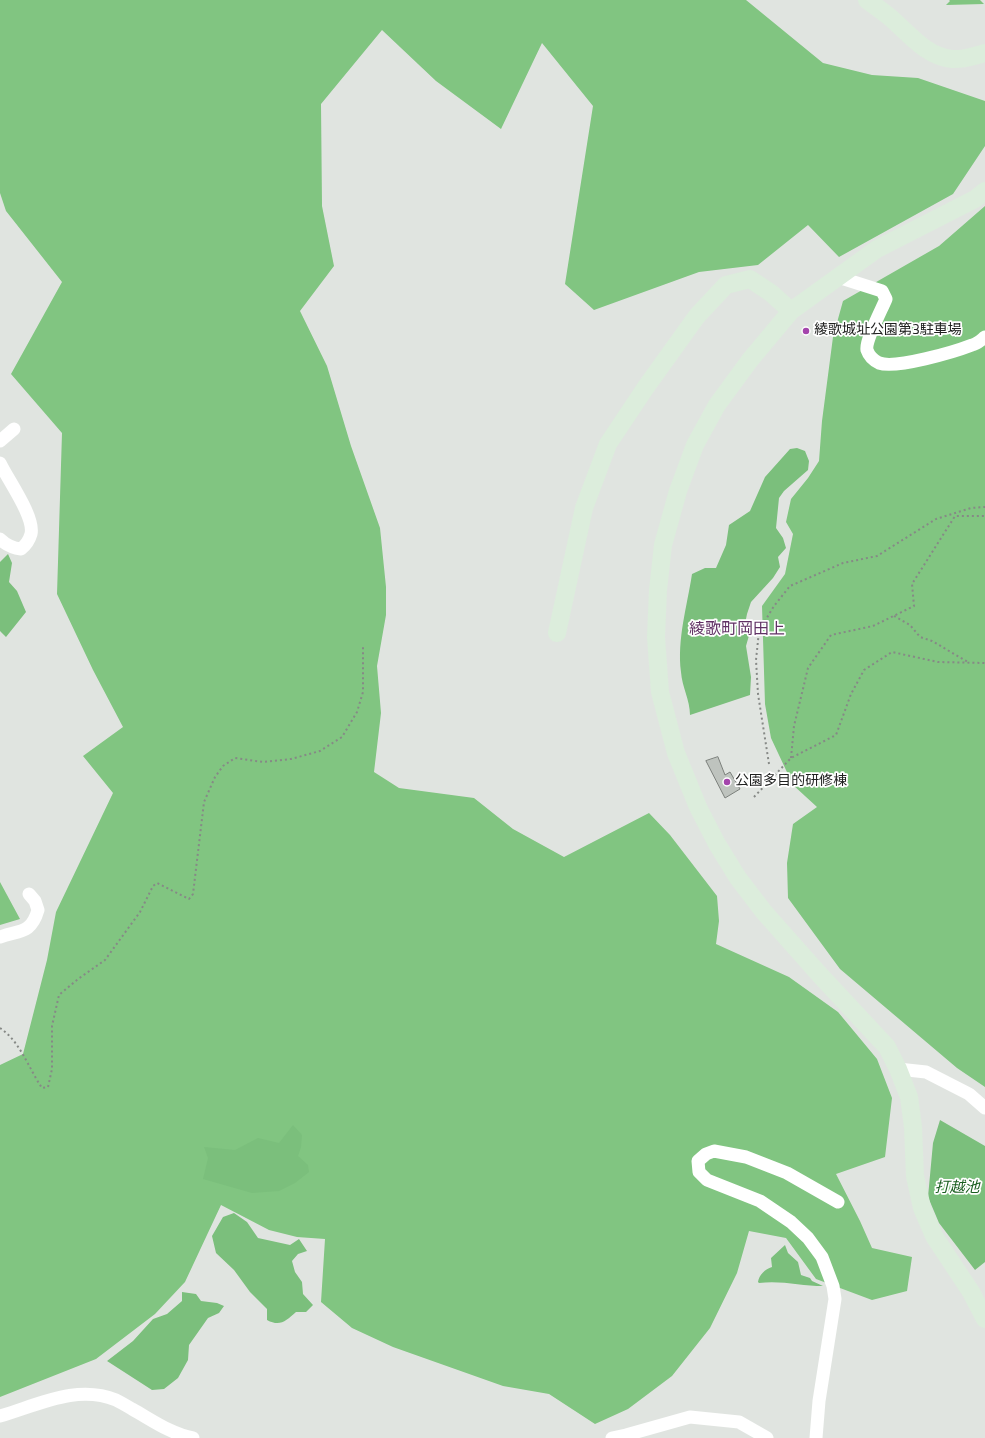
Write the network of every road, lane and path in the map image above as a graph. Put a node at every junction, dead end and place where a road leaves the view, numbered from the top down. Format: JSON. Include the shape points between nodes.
{"nodes":[{"id":1,"x":867,"y":0,"type":"edge"},
{"id":2,"x":985,"y":53,"type":"edge"},
{"id":3,"x":985,"y":191,"type":"edge"},
{"id":4,"x":838,"y":277,"type":"junction"},
{"id":5,"x":790,"y":312,"type":"junction"},
{"id":6,"x":985,"y":338,"type":"edge"},
{"id":7,"x":14,"y":429,"type":"dead end"},
{"id":8,"x":0,"y":441,"type":"edge"},
{"id":9,"x":0,"y":463,"type":"edge"},
{"id":10,"x":985,"y":507,"type":"edge"},
{"id":11,"x":985,"y":516,"type":"edge"},
{"id":12,"x":0,"y":539,"type":"edge"},
{"id":13,"x":894,"y":616,"type":"junction"},
{"id":14,"x":557,"y":633,"type":"dead end"},
{"id":15,"x":363,"y":646,"type":"dead end"},
{"id":16,"x":969,"y":663,"type":"junction"},
{"id":17,"x":985,"y":663,"type":"edge"},
{"id":18,"x":791,"y":758,"type":"junction"},
{"id":19,"x":768,"y":764,"type":"dead end"},
{"id":20,"x":754,"y":797,"type":"dead end"},
{"id":21,"x":29,"y":894,"type":"dead end"},
{"id":22,"x":0,"y":937,"type":"edge"},
{"id":23,"x":0,"y":1028,"type":"edge"},
{"id":24,"x":898,"y":1069,"type":"junction"},
{"id":25,"x":985,"y":1108,"type":"edge"},
{"id":26,"x":838,"y":1202,"type":"dead end"},
{"id":27,"x":985,"y":1319,"type":"edge"},
{"id":28,"x":0,"y":1416,"type":"edge"},
{"id":29,"x":193,"y":1438,"type":"edge"},
{"id":30,"x":612,"y":1438,"type":"edge"},
{"id":31,"x":767,"y":1438,"type":"edge"},
{"id":32,"x":816,"y":1438,"type":"edge"}],
"edges":[{"from":1,"to":2,"type":"street","via":[[924,47],[938,54],[951,59]]},
{"from":3,"to":4,"type":"street","via":[[975,199],[877,249]]},
{"from":4,"to":5,"type":"street"},
{"from":4,"to":6,"type":"street","via":[[882,292],[886,299],[866,348],[870,357],[880,363],[902,364],[941,356],[974,345]]},
{"from":5,"to":14,"type":"street","via":[[771,292],[750,279],[726,285],[697,316],[608,444],[584,508]]},
{"from":5,"to":24,"type":"street","via":[[717,405],[695,445],[678,491],[663,545],[658,590],[656,637],[660,692],[676,753],[698,807],[738,878],[764,912],[887,1047]]},
{"from":7,"to":8,"type":"street"},
{"from":9,"to":12,"type":"street","via":[[28,515],[31,533],[28,543],[20,549],[5,544]]},
{"from":10,"to":19,"type":"path","via":[[971,508],[936,519],[877,556],[843,563],[790,586],[759,631],[756,660],[758,694]]},
{"from":11,"to":13,"type":"path","via":[[955,516],[912,584],[914,606]]},
{"from":13,"to":16,"type":"path","via":[[910,625],[920,637],[932,641]]},
{"from":13,"to":18,"type":"path","via":[[873,626],[831,635],[808,668],[794,726]]},
{"from":15,"to":23,"type":"path","via":[[363,692],[357,712],[342,737],[320,751],[291,759],[263,762],[235,758],[223,766],[204,802],[193,894],[189,899],[157,883],[153,886],[140,912],[105,960],[59,995],[52,1026],[52,1069],[48,1087],[42,1088],[18,1048]]},
{"from":16,"to":17,"type":"path"},
{"from":16,"to":18,"type":"path","via":[[938,662],[892,652],[864,670],[851,694],[836,735]]},
{"from":18,"to":20,"type":"path"},
{"from":21,"to":22,"type":"street","via":[[38,910],[33,923],[22,931]]},
{"from":24,"to":25,"type":"street","via":[[926,1072],[969,1094]]},
{"from":24,"to":27,"type":"street","via":[[909,1097],[915,1176],[922,1208],[934,1236],[971,1292]]},
{"from":26,"to":32,"type":"street","via":[[788,1173],[746,1156],[714,1151],[698,1161],[700,1172],[707,1180],[760,1202],[791,1222],[808,1238],[822,1257],[835,1299]]},
{"from":28,"to":29,"type":"street","via":[[57,1397],[76,1394],[95,1396],[116,1400],[175,1433]]},
{"from":30,"to":31,"type":"street","via":[[690,1417],[740,1422]]}]}
